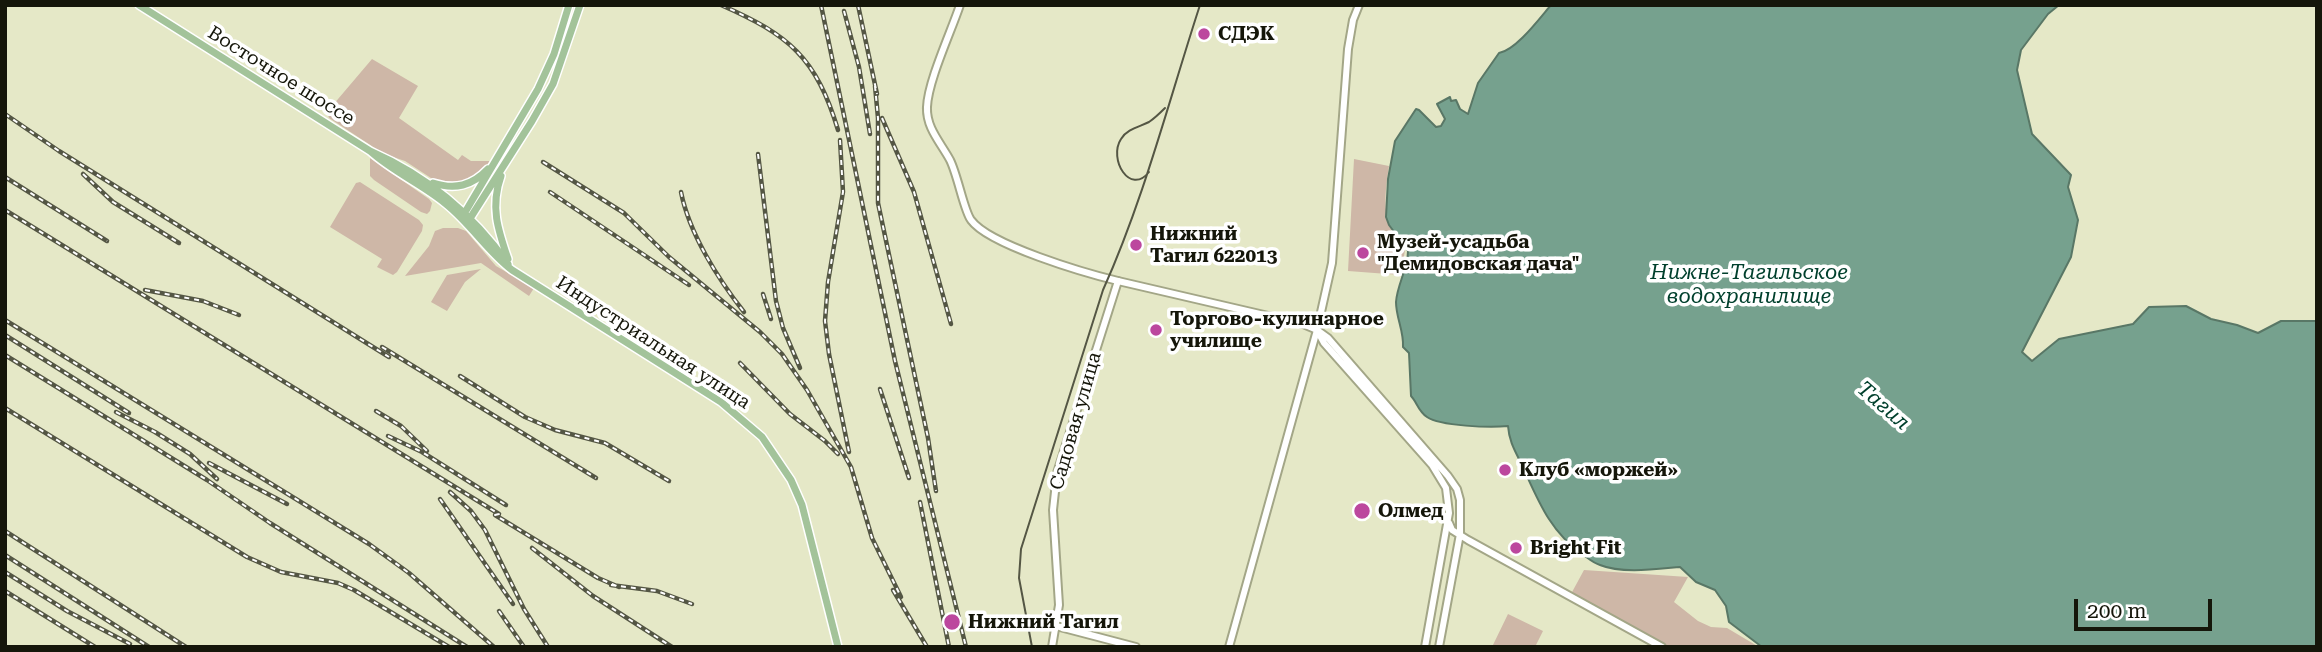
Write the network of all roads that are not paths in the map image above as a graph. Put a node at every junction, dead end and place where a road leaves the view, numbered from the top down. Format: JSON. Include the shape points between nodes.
{"nodes":[{"id":1,"x":139,"y":5,"type":"edge"},
{"id":2,"x":960,"y":5,"type":"edge"},
{"id":3,"x":1359,"y":5,"type":"edge"},
{"id":4,"x":576,"y":6,"type":"edge"},
{"id":5,"x":538,"y":89,"type":"junction"},
{"id":6,"x":548,"y":94,"type":"junction"},
{"id":7,"x":370,"y":151,"type":"junction"},
{"id":8,"x":495,"y":160,"type":"junction"},
{"id":9,"x":506,"y":162,"type":"junction"},
{"id":10,"x":422,"y":179,"type":"junction"},
{"id":11,"x":466,"y":217,"type":"junction"},
{"id":12,"x":512,"y":270,"type":"junction"},
{"id":13,"x":1118,"y":281,"type":"junction"},
{"id":14,"x":1317,"y":330,"type":"junction"},
{"id":15,"x":1448,"y":521,"type":"junction"},
{"id":16,"x":1460,"y":534,"type":"junction"},
{"id":17,"x":1056,"y":626,"type":"junction"},
{"id":18,"x":838,"y":647,"type":"edge"},
{"id":19,"x":1052,"y":647,"type":"edge"},
{"id":20,"x":1136,"y":647,"type":"edge"},
{"id":21,"x":1229,"y":647,"type":"edge"},
{"id":22,"x":1425,"y":647,"type":"edge"},
{"id":23,"x":1439,"y":647,"type":"edge"},
{"id":24,"x":1662,"y":647,"type":"edge"}],
"edges":[{"from":1,"to":7,"type":"main road","name":"Восточное шоссе"},
{"from":2,"to":13,"type":"main road","via":[[927,108],[930,126],[959,179],[969,219],[990,236]]},
{"from":3,"to":14,"type":"main road","via":[[1348,49],[1331,275]]},
{"from":4,"to":5,"type":"main road"},
{"from":4,"to":6,"type":"main road","via":[[562,65]]},
{"from":5,"to":6,"type":"main road"},
{"from":5,"to":8,"type":"main road"},
{"from":6,"to":9,"type":"main road"},
{"from":7,"to":10,"type":"main road","name":"Восточное шоссе"},
{"from":7,"to":11,"type":"main road","name":"Восточное шоссе"},
{"from":8,"to":10,"type":"main road","via":[[466,185],[446,187]]},
{"from":8,"to":11,"type":"main road"},
{"from":9,"to":11,"type":"main road"},
{"from":9,"to":12,"type":"main road","via":[[494,209]]},
{"from":10,"to":11,"type":"main road"},
{"from":11,"to":12,"type":"main road","name":"Индустриальная улица","via":[[492,254]]},
{"from":12,"to":18,"type":"main road","name":"Индустриальная улица","via":[[721,402],[762,437],[803,505]]},
{"from":13,"to":14,"type":"main road"},
{"from":13,"to":17,"type":"main road","name":"Садовая улица","via":[[1057,473],[1053,510],[1059,605]]},
{"from":14,"to":15,"type":"main road","via":[[1324,344],[1432,465],[1446,488]]},
{"from":14,"to":16,"type":"main road","via":[[1457,489]]},
{"from":14,"to":21,"type":"main road"},
{"from":15,"to":16,"type":"main road"},
{"from":15,"to":22,"type":"main road"},
{"from":16,"to":23,"type":"main road"},
{"from":16,"to":24,"type":"main road"},
{"from":17,"to":19,"type":"main road","name":"Садовая улица"},
{"from":17,"to":20,"type":"main road"}]}
